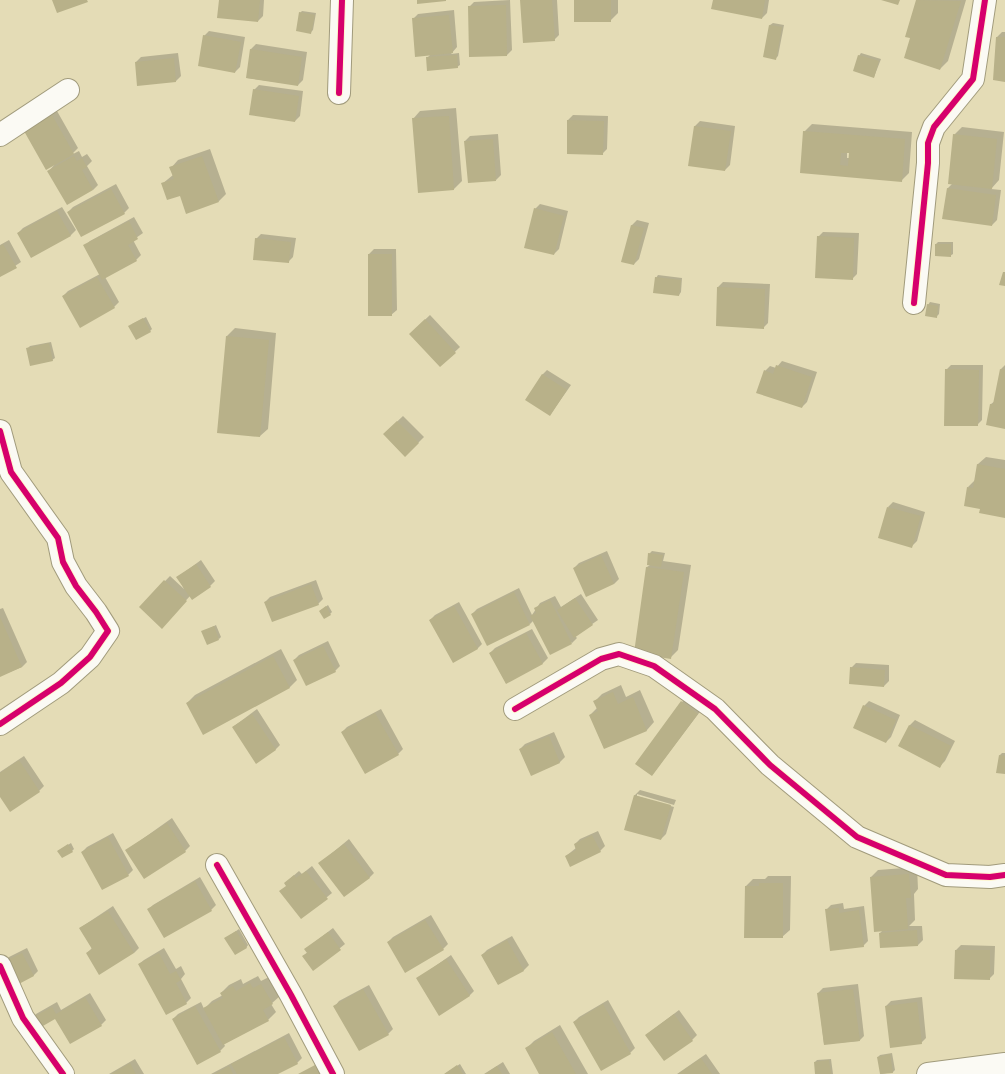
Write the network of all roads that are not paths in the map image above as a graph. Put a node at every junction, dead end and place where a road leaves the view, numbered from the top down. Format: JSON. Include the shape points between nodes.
{"nodes":[{"id":1,"x":342,"y":0,"type":"edge"},
{"id":2,"x":985,"y":0,"type":"edge"},
{"id":3,"x":68,"y":90,"type":"dead end"},
{"id":4,"x":339,"y":93,"type":"dead end"},
{"id":5,"x":0,"y":135,"type":"edge"},
{"id":6,"x":914,"y":303,"type":"dead end"},
{"id":7,"x":0,"y":431,"type":"edge"},
{"id":8,"x":515,"y":709,"type":"dead end"},
{"id":9,"x":0,"y":724,"type":"edge"},
{"id":10,"x":217,"y":865,"type":"dead end"},
{"id":11,"x":1005,"y":875,"type":"edge"},
{"id":12,"x":0,"y":966,"type":"edge"},
{"id":13,"x":1005,"y":1064,"type":"edge"},
{"id":14,"x":63,"y":1074,"type":"edge"},
{"id":15,"x":333,"y":1074,"type":"edge"},
{"id":16,"x":928,"y":1074,"type":"edge"}],
"edges":[{"from":1,"to":4,"type":"street"},
{"from":2,"to":6,"type":"street","via":[[973,79],[934,127],[928,143]]},
{"from":3,"to":5,"type":"street"},
{"from":7,"to":9,"type":"street","via":[[10,472],[58,538],[63,562],[76,586],[108,631],[90,657],[61,684]]},
{"from":8,"to":11,"type":"street","via":[[601,659],[619,654],[654,666],[715,709],[770,765],[856,837],[946,875]]},
{"from":10,"to":15,"type":"street"},
{"from":12,"to":14,"type":"street","via":[[23,1018]]},
{"from":13,"to":16,"type":"street"}]}
